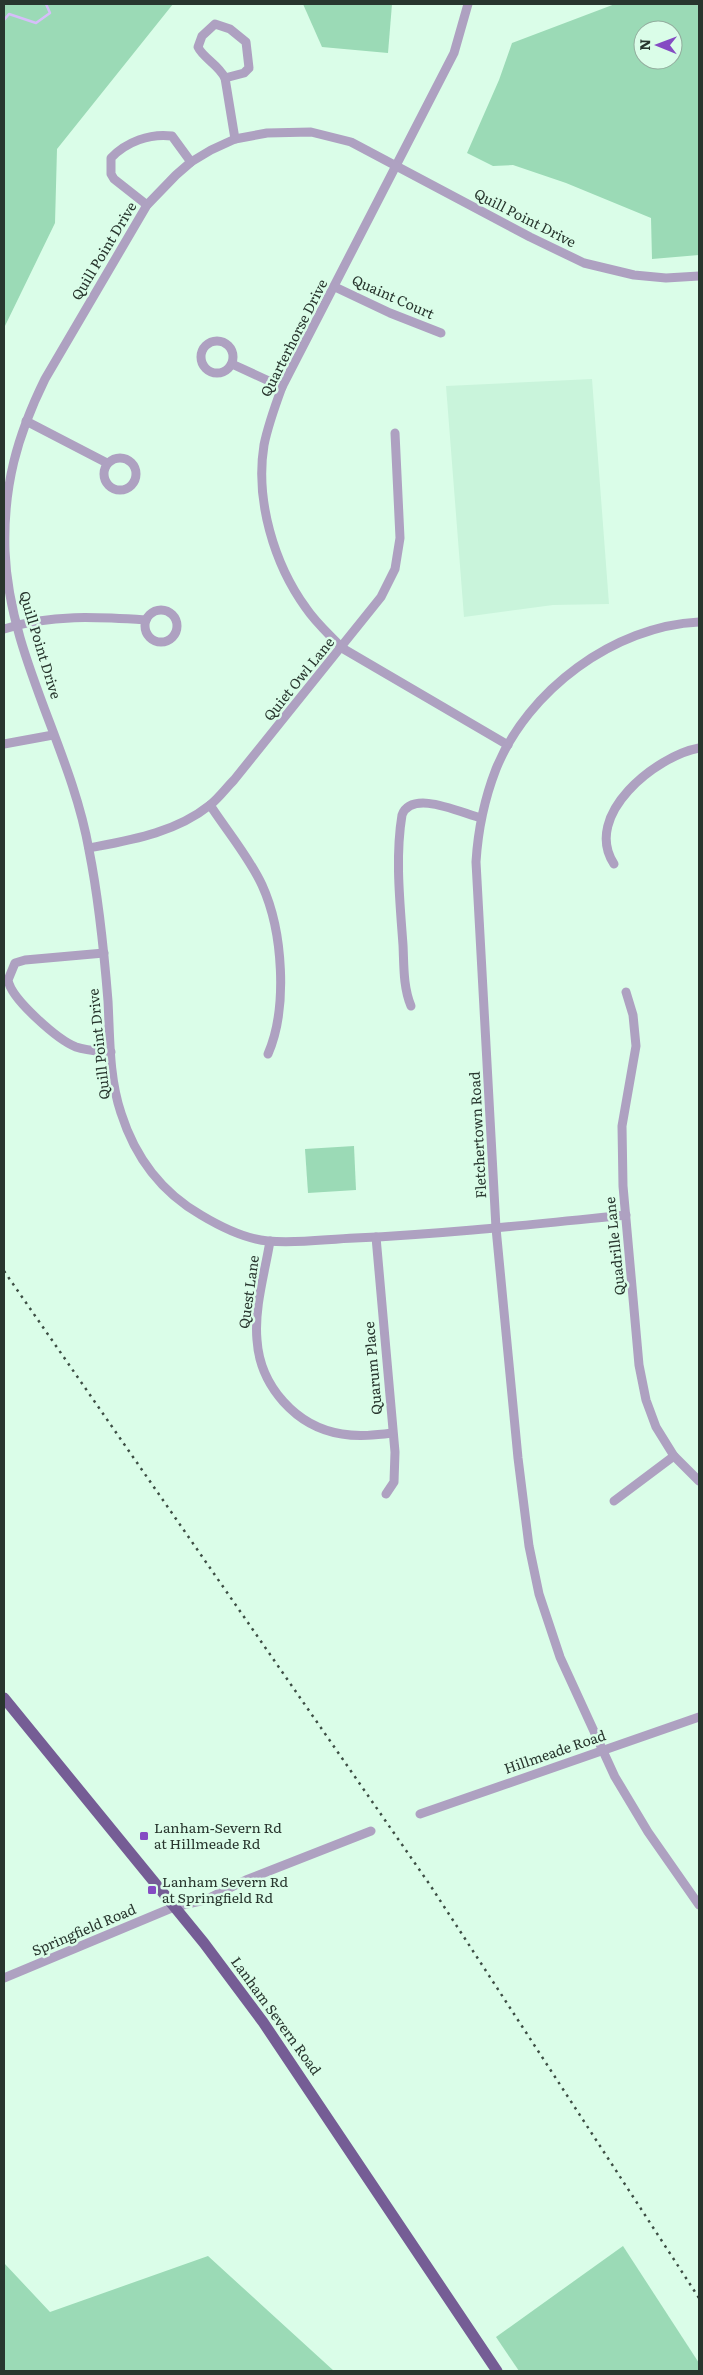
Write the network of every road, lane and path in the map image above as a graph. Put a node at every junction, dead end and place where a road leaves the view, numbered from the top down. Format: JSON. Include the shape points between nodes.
{"nodes":[{"id":1,"x":468,"y":4,"type":"edge"},
{"id":2,"x":225,"y":78,"type":"junction"},
{"id":3,"x":235,"y":139,"type":"junction"},
{"id":4,"x":191,"y":162,"type":"junction"},
{"id":5,"x":396,"y":166,"type":"junction"},
{"id":6,"x":147,"y":204,"type":"junction"},
{"id":7,"x":699,"y":276,"type":"edge"},
{"id":8,"x":335,"y":286,"type":"junction"},
{"id":9,"x":441,"y":333,"type":"dead end"},
{"id":10,"x":232,"y":364,"type":"dead end"},
{"id":11,"x":282,"y":387,"type":"junction"},
{"id":12,"x":26,"y":421,"type":"junction"},
{"id":13,"x":395,"y":433,"type":"dead end"},
{"id":14,"x":107,"y":463,"type":"dead end"},
{"id":15,"x":146,"y":620,"type":"dead end"},
{"id":16,"x":699,"y":622,"type":"edge"},
{"id":17,"x":16,"y":625,"type":"junction"},
{"id":18,"x":4,"y":629,"type":"edge"},
{"id":19,"x":342,"y":648,"type":"junction"},
{"id":20,"x":54,"y":735,"type":"junction"},
{"id":21,"x":4,"y":744,"type":"edge"},
{"id":22,"x":508,"y":745,"type":"junction"},
{"id":23,"x":699,"y":748,"type":"edge"},
{"id":24,"x":210,"y":805,"type":"junction"},
{"id":25,"x":481,"y":818,"type":"junction"},
{"id":26,"x":89,"y":848,"type":"junction"},
{"id":27,"x":614,"y":864,"type":"dead end"},
{"id":28,"x":104,"y":953,"type":"junction"},
{"id":29,"x":626,"y":992,"type":"dead end"},
{"id":30,"x":411,"y":1006,"type":"dead end"},
{"id":31,"x":111,"y":1052,"type":"junction"},
{"id":32,"x":268,"y":1054,"type":"dead end"},
{"id":33,"x":626,"y":1215,"type":"junction"},
{"id":34,"x":496,"y":1228,"type":"junction"},
{"id":35,"x":376,"y":1237,"type":"junction"},
{"id":36,"x":270,"y":1241,"type":"junction"},
{"id":37,"x":392,"y":1433,"type":"junction"},
{"id":38,"x":674,"y":1456,"type":"junction"},
{"id":39,"x":699,"y":1481,"type":"edge"},
{"id":40,"x":386,"y":1494,"type":"dead end"},
{"id":41,"x":614,"y":1501,"type":"dead end"},
{"id":42,"x":4,"y":1698,"type":"edge"},
{"id":43,"x":699,"y":1717,"type":"edge"},
{"id":44,"x":603,"y":1749,"type":"junction"},
{"id":45,"x":420,"y":1814,"type":"dead end"},
{"id":46,"x":371,"y":1831,"type":"dead end"},
{"id":47,"x":699,"y":1905,"type":"edge"},
{"id":48,"x":174,"y":1906,"type":"junction"},
{"id":49,"x":4,"y":1978,"type":"edge"},
{"id":50,"x":497,"y":2371,"type":"edge"}],
"edges":[{"from":1,"to":5,"type":"street","name":"Quarterhorse Drive","via":[[454,54]]},
{"from":2,"to":2,"type":"street","via":[[198,47],[202,36],[215,24],[230,29],[248,47],[248,70]]},
{"from":2,"to":3,"type":"street"},
{"from":3,"to":4,"type":"street","name":"Quill Point Drive"},
{"from":3,"to":5,"type":"street","name":"Quill Point Drive","via":[[267,133],[311,132],[351,142]]},
{"from":4,"to":6,"type":"street","name":"Quill Point Drive"},
{"from":4,"to":6,"type":"street","via":[[172,136],[140,140],[118,151],[111,158],[111,174]]},
{"from":5,"to":7,"type":"street","name":"Quill Point Drive","via":[[584,263],[634,275],[666,278]]},
{"from":5,"to":8,"type":"street","name":"Quarterhorse Drive"},
{"from":6,"to":12,"type":"street","name":"Quill Point Drive","via":[[45,378]]},
{"from":8,"to":9,"type":"street","name":"Quaint Court"},
{"from":8,"to":11,"type":"street","name":"Quarterhorse Drive"},
{"from":10,"to":11,"type":"street"},
{"from":11,"to":19,"type":"street","name":"Quarterhorse Drive","via":[[264,446],[262,482],[266,516],[290,583],[307,609]]},
{"from":12,"to":14,"type":"street"},
{"from":12,"to":17,"type":"street","name":"Quill Point Drive","via":[[11,469],[6,512],[7,583]]},
{"from":13,"to":19,"type":"street","name":"Quiet Owl Lane","via":[[400,538],[395,569],[381,597]]},
{"from":15,"to":17,"type":"street","via":[[77,617]]},
{"from":16,"to":22,"type":"street","name":"Fletchertown Road","via":[[664,627],[639,635],[584,663],[548,693]]},
{"from":17,"to":18,"type":"street"},
{"from":17,"to":20,"type":"street","name":"Quill Point Drive"},
{"from":19,"to":22,"type":"street","name":"Quarterhorse Drive"},
{"from":19,"to":24,"type":"street","name":"Quiet Owl Lane"},
{"from":20,"to":21,"type":"street"},
{"from":20,"to":26,"type":"street","name":"Quill Point Drive","via":[[66,764]]},
{"from":22,"to":25,"type":"street","name":"Fletchertown Road"},
{"from":23,"to":27,"type":"street","via":[[661,763],[630,788],[614,813],[607,834],[609,856]]},
{"from":24,"to":26,"type":"street","name":"Quiet Owl Lane","via":[[147,836]]},
{"from":24,"to":32,"type":"street","via":[[258,876],[271,908],[279,957],[280,992],[276,1031]]},
{"from":25,"to":30,"type":"street","via":[[426,803],[410,804],[402,815],[400,910],[406,990]]},
{"from":25,"to":34,"type":"street","name":"Fletchertown Road","via":[[476,862],[477,890]]},
{"from":26,"to":28,"type":"street","name":"Quill Point Drive"},
{"from":28,"to":31,"type":"street","name":"Quill Point Drive"},
{"from":28,"to":31,"type":"street","via":[[25,960],[15,963],[8,980],[12,992],[55,1035],[77,1047]]},
{"from":29,"to":33,"type":"street","name":"Quadrille Lane","via":[[633,1015],[636,1046],[622,1126]]},
{"from":31,"to":36,"type":"street","name":"Quill Point Drive","via":[[121,1112],[152,1175],[177,1199],[211,1221],[243,1235]]},
{"from":33,"to":34,"type":"street","name":"Quill Point Drive"},
{"from":33,"to":38,"type":"street","name":"Quadrille Lane","via":[[643,1385],[656,1426]]},
{"from":34,"to":35,"type":"street","name":"Quill Point Drive"},
{"from":34,"to":44,"type":"street","name":"Fletchertown Road","via":[[529,1546],[560,1657]]},
{"from":35,"to":36,"type":"street","name":"Quill Point Drive"},
{"from":35,"to":37,"type":"street","name":"Quarum Place"},
{"from":36,"to":37,"type":"street","name":"Quest Lane","via":[[257,1328],[259,1353],[277,1395],[316,1426],[349,1435]]},
{"from":37,"to":40,"type":"street","name":"Quarum Place","via":[[394,1482]]},
{"from":38,"to":39,"type":"street","name":"Quadrille Lane"},
{"from":38,"to":41,"type":"street"},
{"from":42,"to":48,"type":"main road","name":"Lanham Severn Road"},
{"from":43,"to":44,"type":"street","name":"Hillmeade Road"},
{"from":44,"to":45,"type":"street","name":"Hillmeade Road"},
{"from":44,"to":47,"type":"street","name":"Fletchertown Road","via":[[631,1806]]},
{"from":46,"to":48,"type":"street","via":[[246,1880],[205,1900]]},
{"from":48,"to":49,"type":"street","name":"Springfield Road"},
{"from":48,"to":50,"type":"main road","name":"Lanham Severn Road","via":[[292,2062]]}]}
